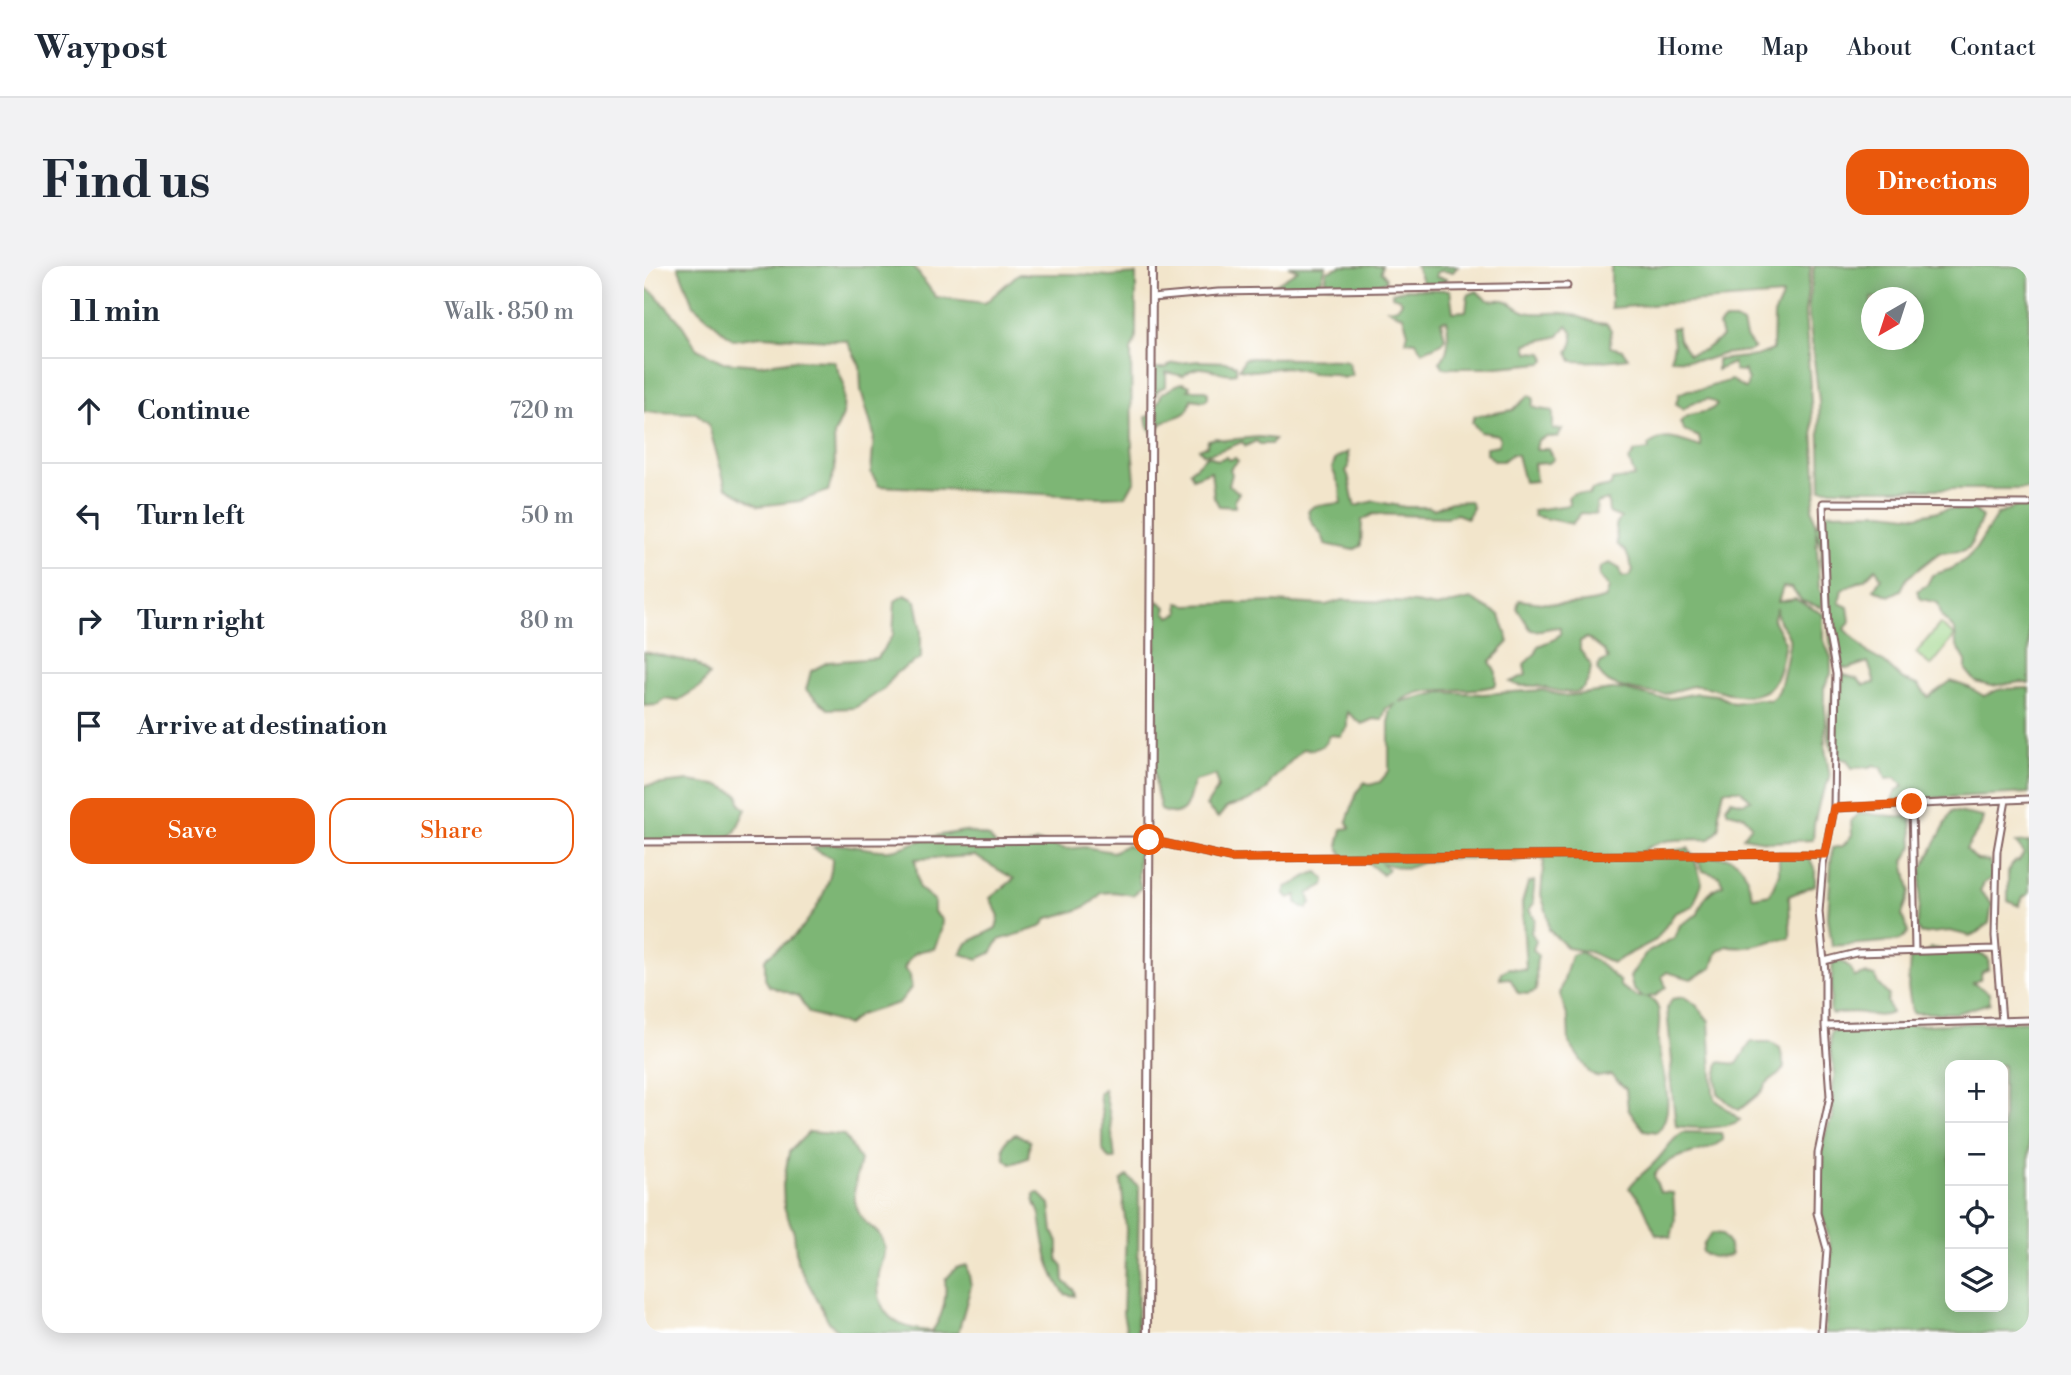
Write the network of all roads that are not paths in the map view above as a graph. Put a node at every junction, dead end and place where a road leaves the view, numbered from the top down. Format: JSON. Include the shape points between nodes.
{"nodes":[{"id":1,"x":1152,"y":266,"type":"edge"},
{"id":2,"x":1567,"y":286,"type":"dead end"},
{"id":3,"x":1152,"y":298,"type":"junction"},
{"id":4,"x":2029,"y":504,"type":"edge"},
{"id":5,"x":2029,"y":799,"type":"edge"},
{"id":6,"x":2006,"y":800,"type":"junction"},
{"id":7,"x":1912,"y":804,"type":"junction"},
{"id":8,"x":1834,"y":808,"type":"junction"},
{"id":9,"x":1149,"y":840,"type":"junction"},
{"id":10,"x":644,"y":842,"type":"edge"},
{"id":11,"x":1825,"y":854,"type":"junction"},
{"id":12,"x":1996,"y":949,"type":"junction"},
{"id":13,"x":1916,"y":951,"type":"junction"},
{"id":14,"x":1824,"y":961,"type":"junction"},
{"id":15,"x":2029,"y":1020,"type":"edge"},
{"id":16,"x":2002,"y":1021,"type":"junction"},
{"id":17,"x":1825,"y":1026,"type":"junction"},
{"id":18,"x":1147,"y":1333,"type":"edge"},
{"id":19,"x":1821,"y":1333,"type":"edge"}],
"edges":[{"from":1,"to":3,"type":"street"},
{"from":2,"to":3,"type":"street","via":[[1218,292]]},
{"from":3,"to":9,"type":"street"},
{"from":4,"to":8,"type":"street","via":[[1823,503],[1828,630],[1836,674]]},
{"from":5,"to":6,"type":"street"},
{"from":6,"to":7,"type":"street"},
{"from":6,"to":12,"type":"street","via":[[1997,850]]},
{"from":7,"to":8,"type":"street"},
{"from":7,"to":13,"type":"street"},
{"from":8,"to":11,"type":"street"},
{"from":9,"to":10,"type":"street"},
{"from":9,"to":11,"type":"street","via":[[1230,858]]},
{"from":9,"to":18,"type":"street"},
{"from":11,"to":14,"type":"street","via":[[1819,912]]},
{"from":12,"to":13,"type":"street"},
{"from":12,"to":16,"type":"street"},
{"from":13,"to":14,"type":"street","via":[[1856,953]]},
{"from":14,"to":17,"type":"street"},
{"from":15,"to":16,"type":"street"},
{"from":16,"to":17,"type":"street"},
{"from":17,"to":19,"type":"street","via":[[1830,1096],[1818,1153],[1817,1213],[1827,1249]]}]}
